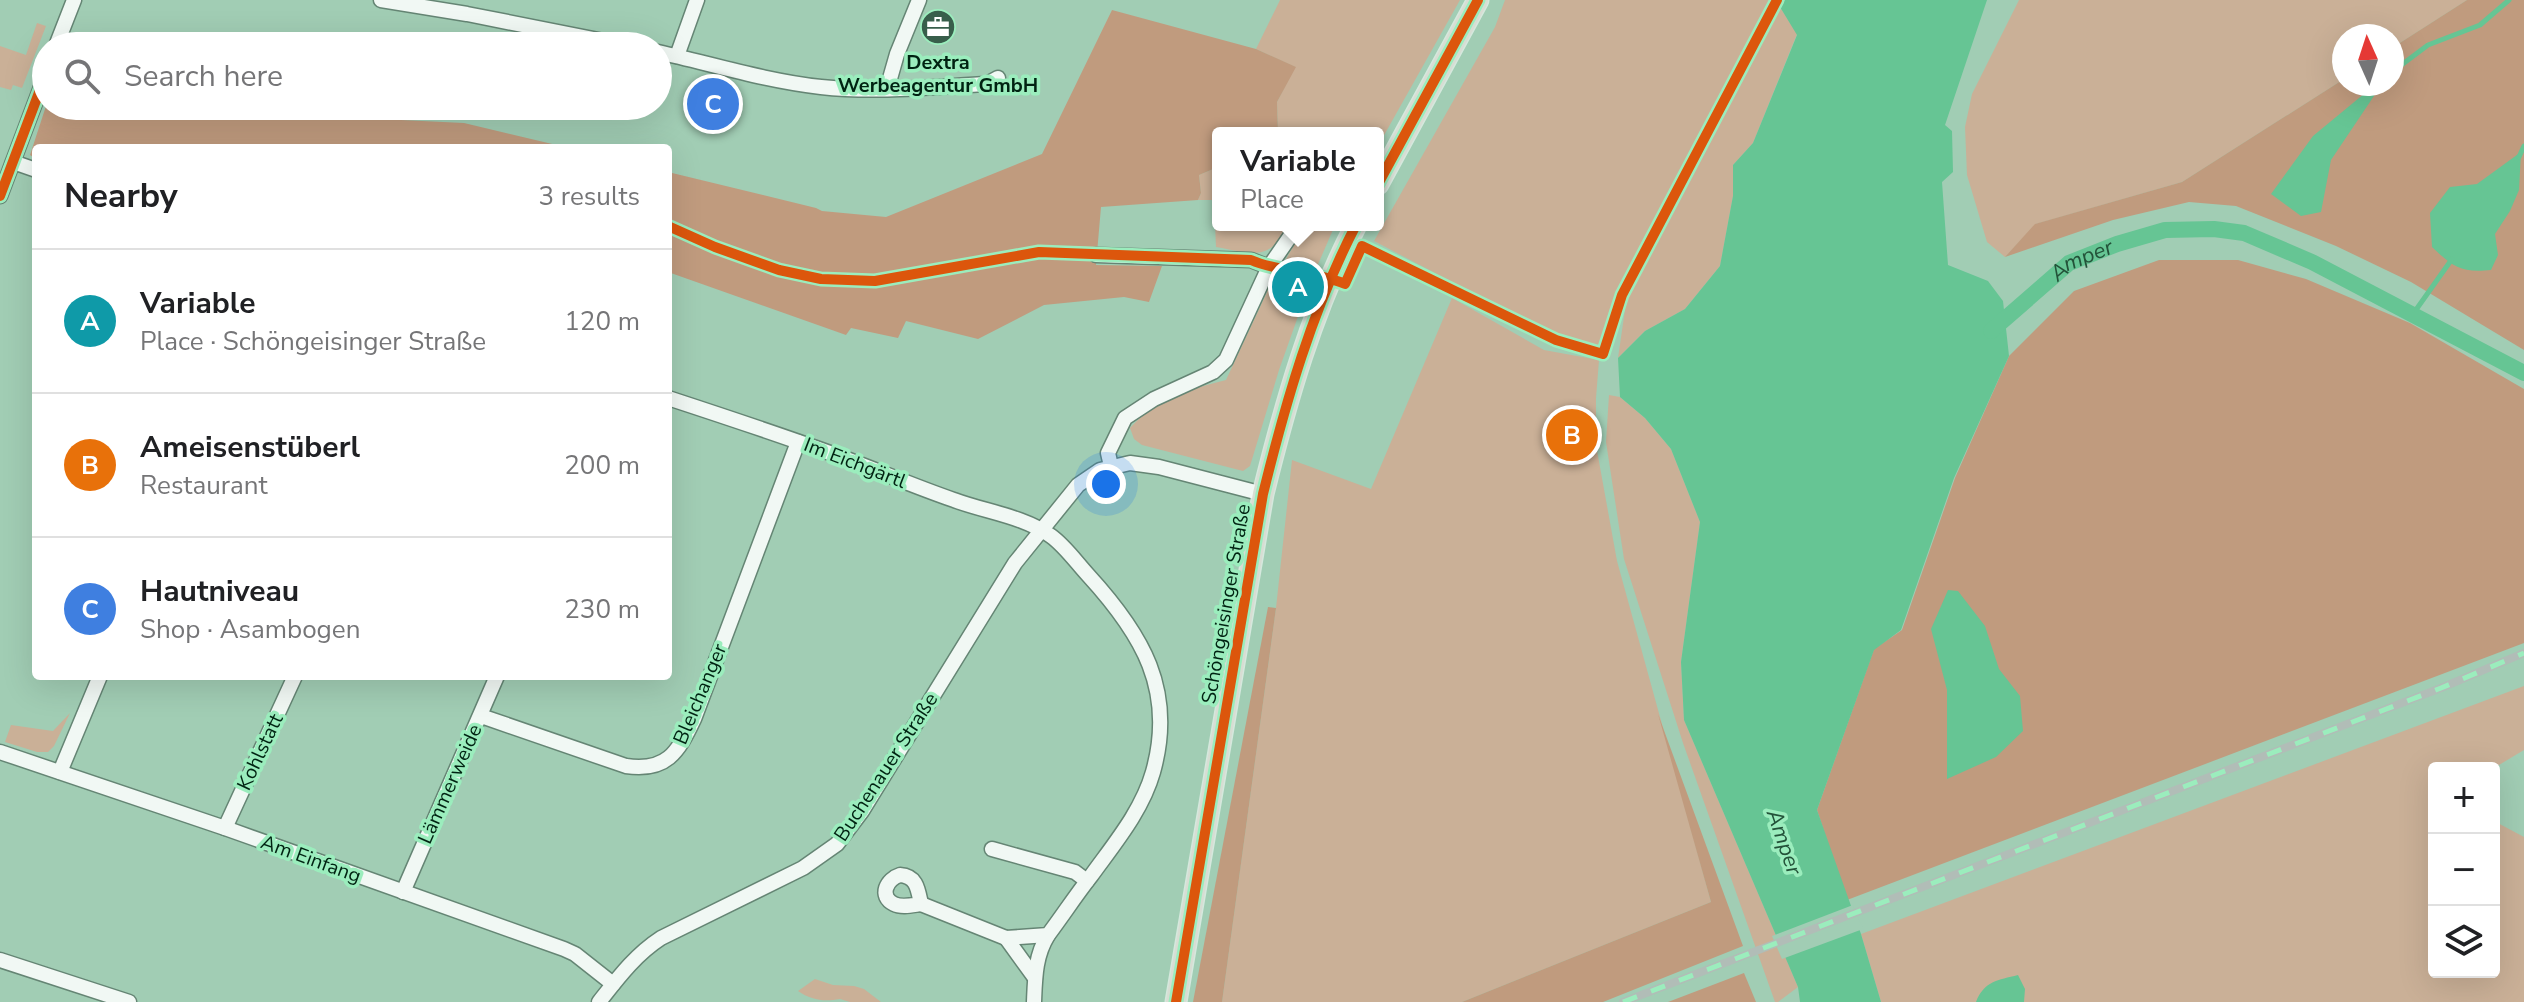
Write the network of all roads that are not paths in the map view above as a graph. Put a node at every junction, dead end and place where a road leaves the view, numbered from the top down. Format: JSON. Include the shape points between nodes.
{"nodes":[{"id":1,"x":74,"y":0,"type":"edge"},
{"id":2,"x":381,"y":0,"type":"edge"},
{"id":3,"x":697,"y":0,"type":"edge"},
{"id":4,"x":919,"y":0,"type":"edge"},
{"id":5,"x":1478,"y":0,"type":"edge"},
{"id":6,"x":469,"y":7,"type":"edge"},
{"id":7,"x":61,"y":32,"type":"edge"},
{"id":8,"x":572,"y":32,"type":"edge"},
{"id":9,"x":672,"y":55,"type":"edge"},
{"id":10,"x":677,"y":56,"type":"junction"},
{"id":11,"x":998,"y":78,"type":"dead end"},
{"id":12,"x":887,"y":89,"type":"junction"},
{"id":13,"x":32,"y":111,"type":"edge"},
{"id":14,"x":13,"y":162,"type":"junction"},
{"id":15,"x":32,"y":169,"type":"edge"},
{"id":16,"x":1384,"y":173,"type":"edge"},
{"id":17,"x":0,"y":196,"type":"edge"},
{"id":18,"x":1294,"y":231,"type":"edge"},
{"id":19,"x":1353,"y":231,"type":"edge"},
{"id":20,"x":1096,"y":255,"type":"dead end"},
{"id":21,"x":1269,"y":267,"type":"junction"},
{"id":22,"x":672,"y":399,"type":"edge"},
{"id":23,"x":798,"y":442,"type":"junction"},
{"id":24,"x":1111,"y":466,"type":"junction"},
{"id":25,"x":1263,"y":494,"type":"junction"},
{"id":26,"x":1040,"y":529,"type":"junction"},
{"id":27,"x":98,"y":680,"type":"edge"},
{"id":28,"x":293,"y":680,"type":"edge"},
{"id":29,"x":495,"y":680,"type":"edge"},
{"id":30,"x":481,"y":716,"type":"junction"},
{"id":31,"x":0,"y":752,"type":"edge"},
{"id":32,"x":60,"y":772,"type":"junction"},
{"id":33,"x":225,"y":828,"type":"junction"},
{"id":34,"x":992,"y":849,"type":"dead end"},
{"id":35,"x":1087,"y":881,"type":"junction"},
{"id":36,"x":403,"y":892,"type":"junction"},
{"id":37,"x":921,"y":904,"type":"dead end"},
{"id":38,"x":1048,"y":935,"type":"junction"},
{"id":39,"x":1006,"y":938,"type":"junction"},
{"id":40,"x":0,"y":960,"type":"edge"},
{"id":41,"x":1035,"y":978,"type":"junction"},
{"id":42,"x":613,"y":984,"type":"junction"},
{"id":43,"x":129,"y":1002,"type":"edge"},
{"id":44,"x":599,"y":1002,"type":"edge"},
{"id":45,"x":1034,"y":1002,"type":"edge"},
{"id":46,"x":1176,"y":1002,"type":"edge"}],
"edges":[{"from":1,"to":7,"type":"street"},
{"from":2,"to":6,"type":"street"},
{"from":3,"to":10,"type":"street"},
{"from":4,"to":12,"type":"street"},
{"from":5,"to":16,"type":"main road"},
{"from":6,"to":8,"type":"street"},
{"from":9,"to":10,"type":"street"},
{"from":10,"to":12,"type":"street","via":[[806,85]]},
{"from":11,"to":12,"type":"street","via":[[987,84]]},
{"from":13,"to":14,"type":"street"},
{"from":14,"to":15,"type":"street"},
{"from":14,"to":17,"type":"street"},
{"from":18,"to":21,"type":"street"},
{"from":19,"to":25,"type":"main road","name":"Schöngeisinger Straße","via":[[1307,338]]},
{"from":20,"to":21,"type":"street","via":[[1251,260]]},
{"from":21,"to":24,"type":"street","via":[[1226,360],[1125,418],[1108,453]]},
{"from":22,"to":23,"type":"street","name":"Im Eichgärtl"},
{"from":23,"to":26,"type":"street","name":"Im Eichgärtl"},
{"from":23,"to":30,"type":"street","name":"Bleichanger","via":[[694,719],[668,758],[650,768],[626,766]]},
{"from":24,"to":25,"type":"street","name":"Buchenauer Straße","via":[[1144,463]]},
{"from":24,"to":26,"type":"street","name":"Buchenauer Straße","via":[[1078,485]]},
{"from":25,"to":46,"type":"main road","name":"Schöngeisinger Straße"},
{"from":26,"to":35,"type":"street","name":"Im Eichgärtl","via":[[1054,537],[1133,630],[1149,663],[1160,714],[1146,792]]},
{"from":26,"to":42,"type":"street","name":"Buchenauer Straße","via":[[837,844],[803,868],[661,938],[636,956]]},
{"from":27,"to":32,"type":"street"},
{"from":28,"to":33,"type":"street","name":"Kohlstatt"},
{"from":29,"to":30,"type":"street","name":"Lämmerweide"},
{"from":30,"to":36,"type":"street","name":"Lämmerweide"},
{"from":31,"to":32,"type":"street","name":"Am Einfang"},
{"from":32,"to":33,"type":"street","name":"Am Einfang"},
{"from":33,"to":36,"type":"street","name":"Am Einfang"},
{"from":34,"to":35,"type":"street","via":[[1075,872]]},
{"from":35,"to":38,"type":"street","name":"Im Eichgärtl"},
{"from":36,"to":42,"type":"street","name":"Am Einfang","via":[[575,954]]},
{"from":37,"to":39,"type":"street"},
{"from":38,"to":39,"type":"street"},
{"from":38,"to":41,"type":"street","name":"Im Eichgärtl"},
{"from":39,"to":41,"type":"street"},
{"from":40,"to":43,"type":"street"},
{"from":41,"to":45,"type":"street","name":"Im Eichgärtl"},
{"from":42,"to":44,"type":"street","name":"Buchenauer Straße"}]}
